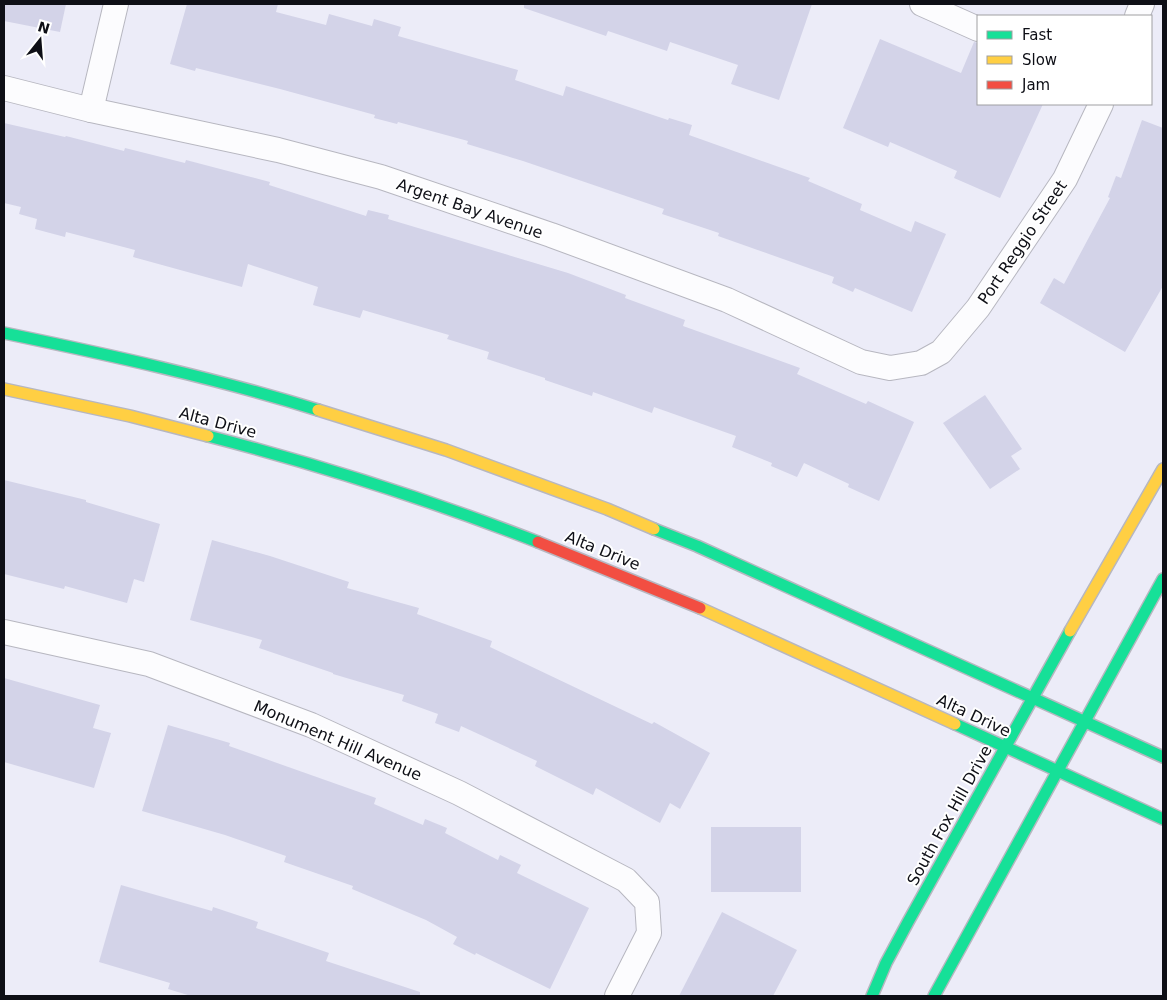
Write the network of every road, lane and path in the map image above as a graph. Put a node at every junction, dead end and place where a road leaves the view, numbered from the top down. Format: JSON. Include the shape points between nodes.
{"nodes":[{"id":1,"x":116,"y":4,"type":"edge"},
{"id":2,"x":922,"y":4,"type":"edge"},
{"id":3,"x":977,"y":29,"type":"edge"},
{"id":4,"x":4,"y":88,"type":"edge"},
{"id":5,"x":1101,"y":105,"type":"edge"},
{"id":6,"x":91,"y":110,"type":"junction"},
{"id":7,"x":4,"y":333,"type":"edge"},
{"id":8,"x":921,"y":363,"type":"joint"},
{"id":9,"x":4,"y":389,"type":"edge"},
{"id":10,"x":1163,"y":469,"type":"edge"},
{"id":11,"x":1163,"y":579,"type":"edge"},
{"id":12,"x":4,"y":632,"type":"edge"},
{"id":13,"x":1032,"y":698,"type":"junction"},
{"id":14,"x":1085,"y":722,"type":"junction"},
{"id":15,"x":1006,"y":747,"type":"junction"},
{"id":16,"x":1163,"y":758,"type":"edge"},
{"id":17,"x":1058,"y":771,"type":"junction"},
{"id":18,"x":1163,"y":819,"type":"edge"},
{"id":19,"x":617,"y":996,"type":"edge"},
{"id":20,"x":872,"y":996,"type":"edge"},
{"id":21,"x":934,"y":996,"type":"edge"}],
"edges":[{"from":1,"to":6,"type":"street"},
{"from":2,"to":3,"type":"street"},
{"from":4,"to":6,"type":"street","name":"Argent Bay Avenue"},
{"from":5,"to":8,"type":"street","name":"Port Reggio Street","via":[[1065,179],[978,308],[941,352]]},
{"from":6,"to":8,"type":"street","name":"Argent Bay Avenue","via":[[278,150],[381,177],[727,300],[860,362],[890,368]]},
{"from":7,"to":13,"type":"main road","via":[[106,354],[269,396],[455,453],[697,546]]},
{"from":9,"to":15,"type":"main road","name":"Alta Drive","via":[[155,422],[252,448],[347,475],[498,526],[719,616]]},
{"from":10,"to":13,"type":"main road","name":"South Fox Hill Drive"},
{"from":11,"to":14,"type":"main road"},
{"from":12,"to":19,"type":"street","name":"Monument Hill Avenue","via":[[148,664],[311,725],[459,792],[618,875],[647,902],[648,933]]},
{"from":13,"to":14,"type":"main road"},
{"from":13,"to":15,"type":"main road","name":"South Fox Hill Drive"},
{"from":14,"to":16,"type":"main road"},
{"from":14,"to":17,"type":"main road"},
{"from":15,"to":17,"type":"main road","name":"Alta Drive"},
{"from":15,"to":20,"type":"main road","name":"South Fox Hill Drive","via":[[890,954]]},
{"from":17,"to":18,"type":"main road","name":"Alta Drive"},
{"from":17,"to":21,"type":"main road"}]}
